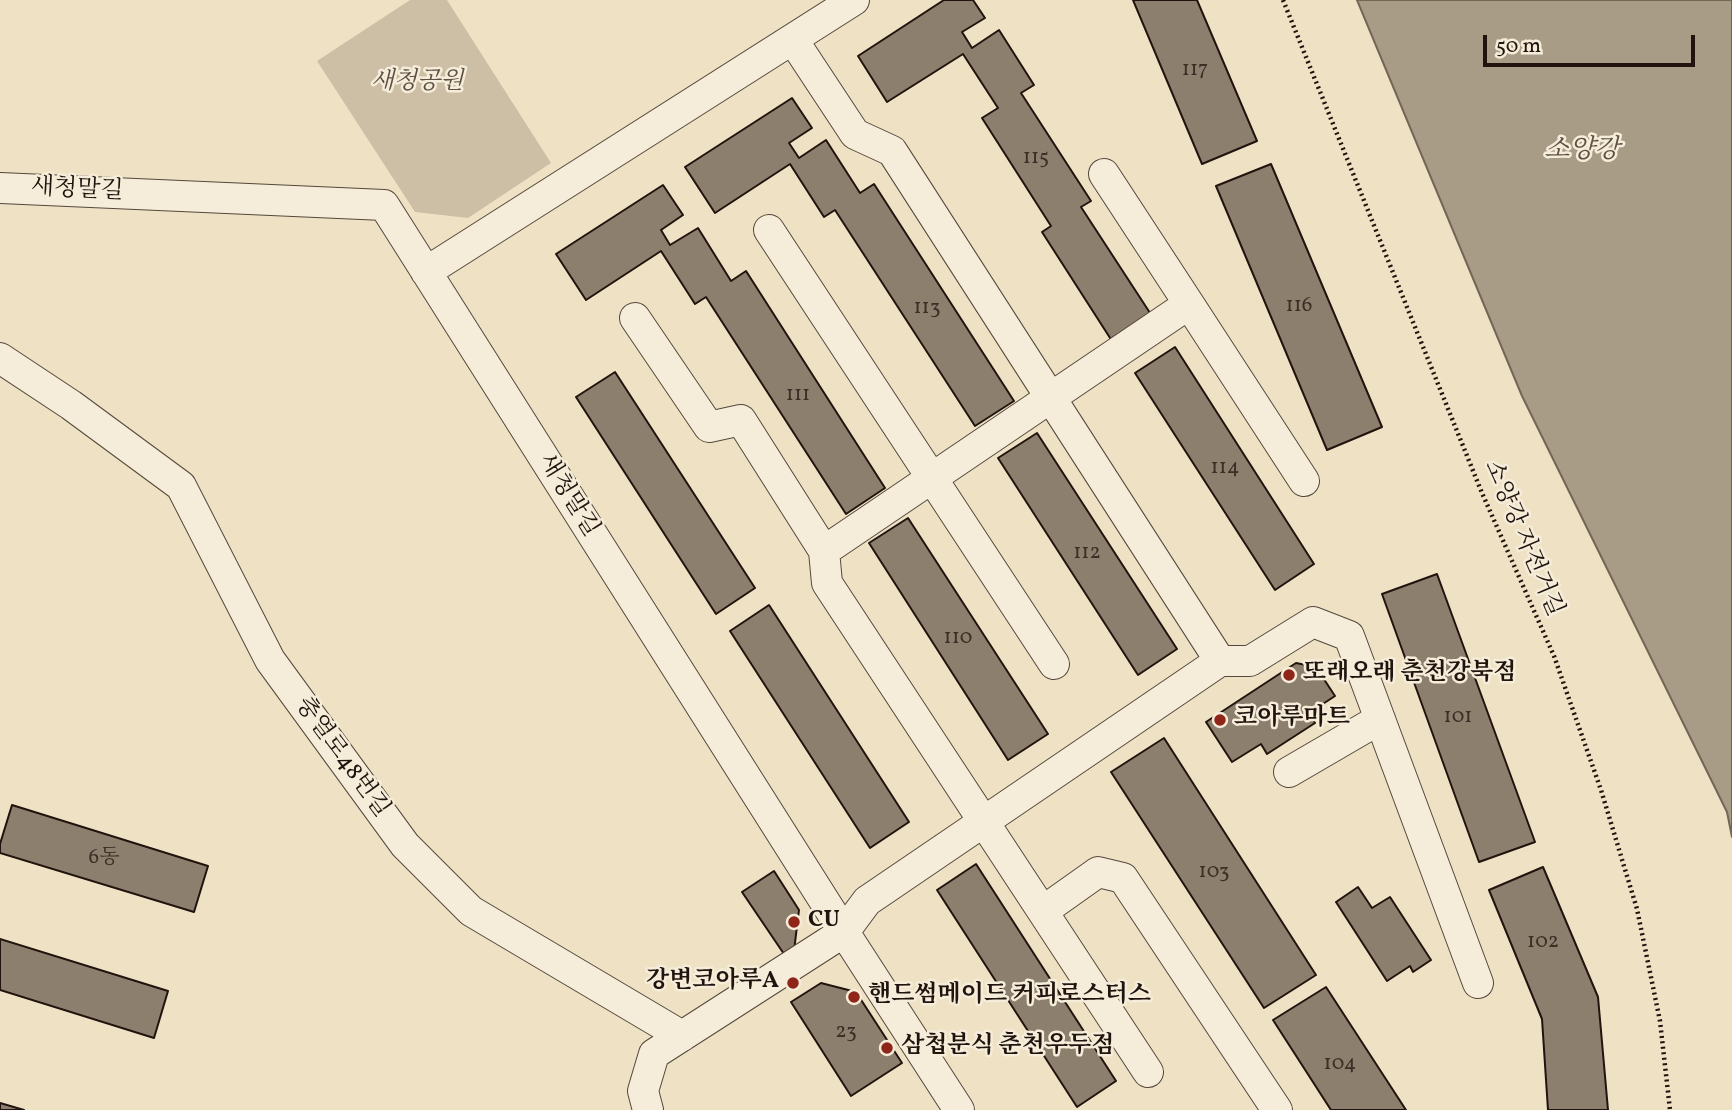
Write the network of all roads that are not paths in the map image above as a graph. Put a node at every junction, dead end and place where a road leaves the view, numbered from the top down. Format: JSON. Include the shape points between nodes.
{"nodes":[{"id":1,"x":854,"y":0,"type":"edge"},
{"id":2,"x":793,"y":40,"type":"junction"},
{"id":3,"x":1104,"y":174,"type":"dead end"},
{"id":4,"x":0,"y":188,"type":"edge"},
{"id":5,"x":769,"y":230,"type":"dead end"},
{"id":6,"x":426,"y":272,"type":"junction"},
{"id":7,"x":1189,"y":304,"type":"junction"},
{"id":8,"x":635,"y":318,"type":"dead end"},
{"id":9,"x":0,"y":358,"type":"edge"},
{"id":10,"x":1051,"y":398,"type":"junction"},
{"id":11,"x":932,"y":478,"type":"junction"},
{"id":12,"x":1304,"y":481,"type":"dead end"},
{"id":13,"x":824,"y":551,"type":"junction"},
{"id":14,"x":1220,"y":661,"type":"junction"},
{"id":15,"x":1054,"y":664,"type":"dead end"},
{"id":16,"x":1380,"y":719,"type":"junction"},
{"id":17,"x":1289,"y":772,"type":"dead end"},
{"id":18,"x":984,"y":822,"type":"junction"},
{"id":19,"x":1043,"y":911,"type":"junction"},
{"id":20,"x":844,"y":932,"type":"junction"},
{"id":21,"x":1478,"y":983,"type":"dead end"},
{"id":22,"x":682,"y":1036,"type":"junction"},
{"id":23,"x":1148,"y":1072,"type":"dead end"},
{"id":24,"x":648,"y":1110,"type":"edge"},
{"id":25,"x":959,"y":1110,"type":"edge"},
{"id":26,"x":1277,"y":1110,"type":"edge"}],
"edges":[{"from":1,"to":2,"type":"street"},
{"from":2,"to":6,"type":"street"},
{"from":2,"to":10,"type":"street","via":[[855,134],[892,151]]},
{"from":3,"to":7,"type":"street"},
{"from":4,"to":6,"type":"street","name":"새청말길","via":[[384,205]]},
{"from":5,"to":11,"type":"street"},
{"from":6,"to":20,"type":"street","name":"새청말길"},
{"from":7,"to":10,"type":"street"},
{"from":7,"to":12,"type":"street"},
{"from":8,"to":13,"type":"street","via":[[709,428],[741,420]]},
{"from":9,"to":22,"type":"street","name":"충열로48번길","via":[[181,486],[270,660],[405,845],[471,911]]},
{"from":10,"to":11,"type":"street"},
{"from":10,"to":14,"type":"street"},
{"from":11,"to":13,"type":"street"},
{"from":11,"to":15,"type":"street"},
{"from":13,"to":18,"type":"street","via":[[827,583]]},
{"from":14,"to":16,"type":"street","via":[[1250,661],[1313,622],[1349,636]]},
{"from":14,"to":18,"type":"street"},
{"from":16,"to":17,"type":"street"},
{"from":16,"to":21,"type":"street"},
{"from":18,"to":19,"type":"street"},
{"from":18,"to":20,"type":"street","via":[[867,901]]},
{"from":19,"to":23,"type":"street"},
{"from":19,"to":26,"type":"street","via":[[1098,872],[1123,878]]},
{"from":20,"to":22,"type":"street"},
{"from":20,"to":25,"type":"street","name":"새청말길"},
{"from":22,"to":24,"type":"street","via":[[654,1054],[643,1091]]}]}
